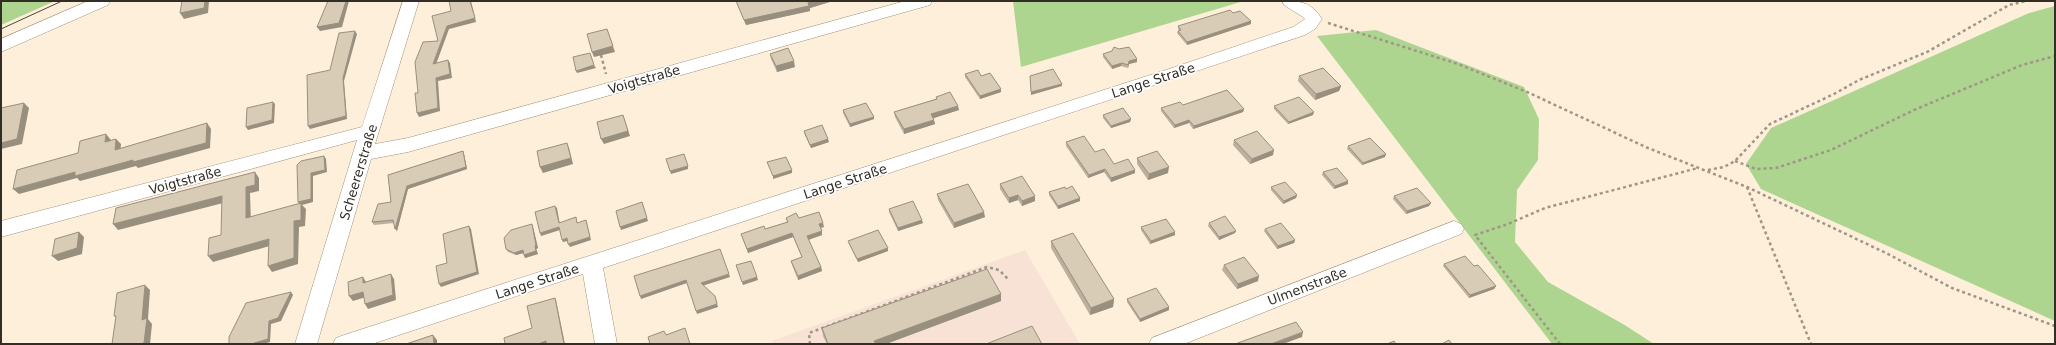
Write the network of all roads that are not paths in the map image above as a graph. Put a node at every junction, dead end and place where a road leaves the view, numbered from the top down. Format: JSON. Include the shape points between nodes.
{"nodes":[{"id":1,"x":102,"y":1,"type":"edge"},
{"id":2,"x":411,"y":1,"type":"edge"},
{"id":3,"x":924,"y":1,"type":"edge"},
{"id":4,"x":1290,"y":1,"type":"edge"},
{"id":5,"x":1,"y":46,"type":"edge"},
{"id":6,"x":369,"y":132,"type":"junction"},
{"id":7,"x":364,"y":152,"type":"junction"},
{"id":8,"x":1454,"y":229,"type":"dead end"},
{"id":9,"x":1,"y":230,"type":"edge"},
{"id":10,"x":592,"y":264,"type":"junction"},
{"id":11,"x":306,"y":344,"type":"edge"},
{"id":12,"x":344,"y":344,"type":"edge"},
{"id":13,"x":606,"y":344,"type":"edge"},
{"id":14,"x":1160,"y":344,"type":"edge"}],
"edges":[{"from":1,"to":5,"type":"street"},
{"from":2,"to":6,"type":"street","name":"Scheererstraße"},
{"from":3,"to":7,"type":"street","name":"Voigtstraße","via":[[408,144]]},
{"from":4,"to":10,"type":"street","name":"Lange Straße","via":[[1314,19],[1309,25],[1285,36]]},
{"from":6,"to":7,"type":"street","name":"Scheererstraße"},
{"from":6,"to":9,"type":"street","name":"Voigtstraße"},
{"from":7,"to":11,"type":"street","name":"Scheererstraße"},
{"from":8,"to":14,"type":"street","name":"Ulmenstraße"},
{"from":10,"to":12,"type":"street","name":"Lange Straße"},
{"from":10,"to":13,"type":"street"}]}
